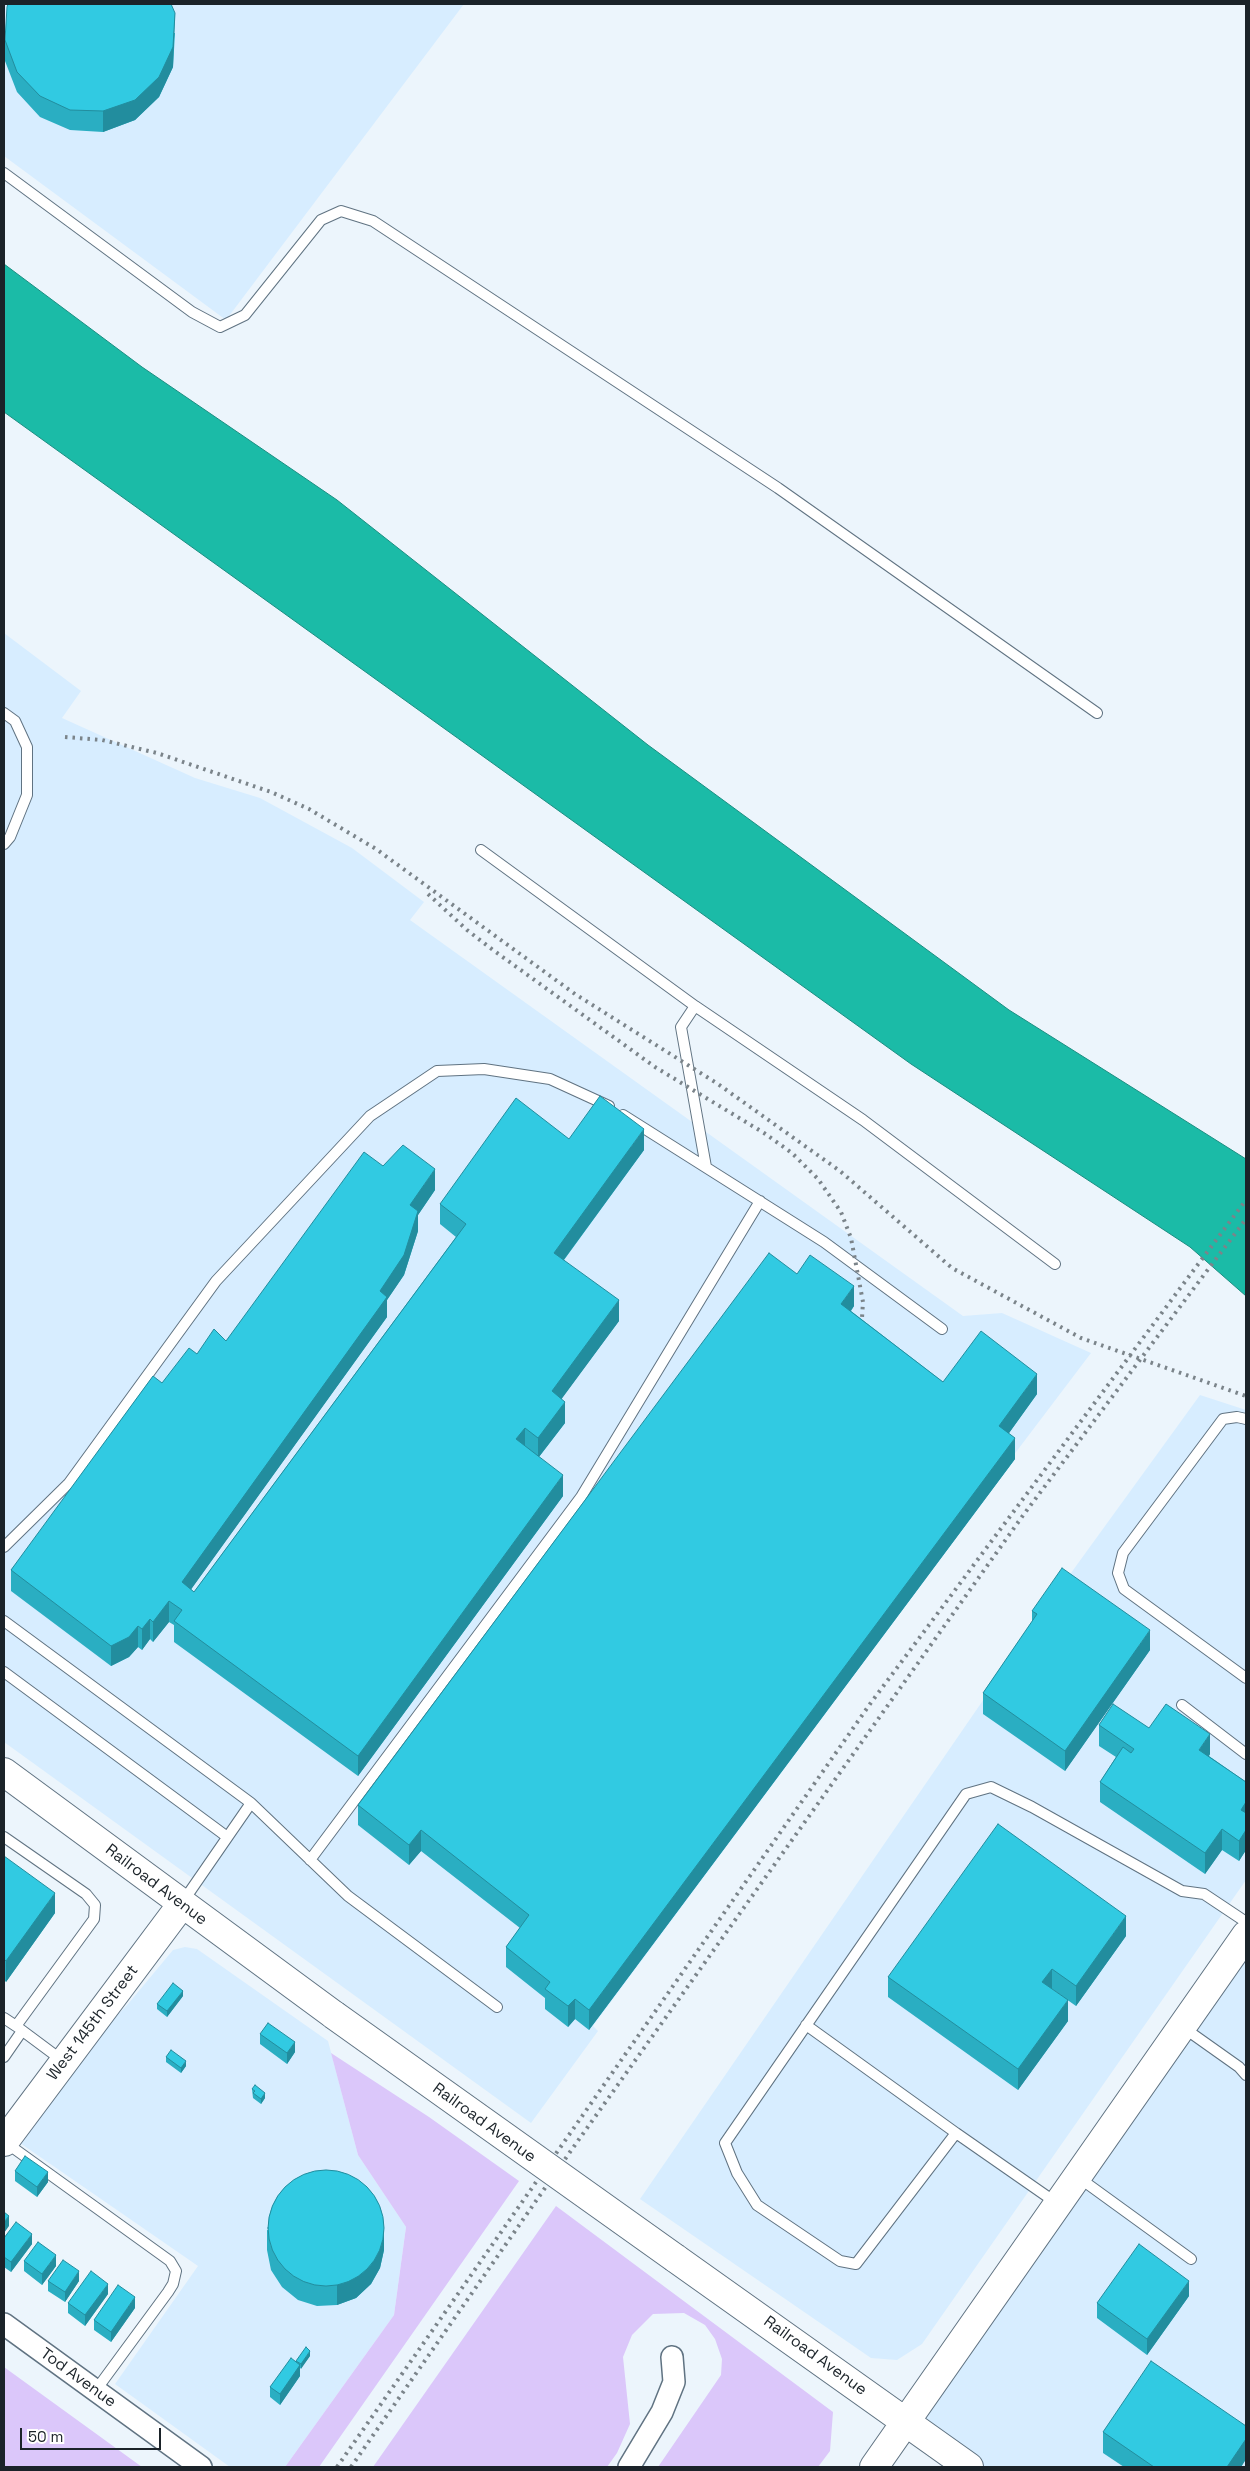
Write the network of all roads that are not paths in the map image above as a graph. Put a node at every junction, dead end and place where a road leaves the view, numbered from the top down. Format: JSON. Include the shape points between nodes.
{"nodes":[{"id":1,"x":4,"y":173,"type":"edge"},
{"id":2,"x":4,"y":712,"type":"edge"},
{"id":3,"x":1097,"y":713,"type":"dead end"},
{"id":4,"x":4,"y":844,"type":"edge"},
{"id":5,"x":481,"y":850,"type":"dead end"},
{"id":6,"x":695,"y":1006,"type":"junction"},
{"id":7,"x":706,"y":1167,"type":"junction"},
{"id":8,"x":760,"y":1201,"type":"junction"},
{"id":9,"x":1055,"y":1264,"type":"dead end"},
{"id":10,"x":942,"y":1329,"type":"dead end"},
{"id":11,"x":1246,"y":1419,"type":"edge"},
{"id":12,"x":4,"y":1547,"type":"edge"},
{"id":13,"x":4,"y":1621,"type":"edge"},
{"id":14,"x":4,"y":1672,"type":"edge"},
{"id":15,"x":1246,"y":1678,"type":"edge"},
{"id":16,"x":1182,"y":1705,"type":"dead end"},
{"id":17,"x":1246,"y":1754,"type":"edge"},
{"id":18,"x":4,"y":1772,"type":"edge"},
{"id":19,"x":251,"y":1803,"type":"junction"},
{"id":20,"x":226,"y":1836,"type":"junction"},
{"id":21,"x":4,"y":1837,"type":"edge"},
{"id":22,"x":310,"y":1860,"type":"junction"},
{"id":23,"x":182,"y":1904,"type":"junction"},
{"id":24,"x":1246,"y":1922,"type":"edge"},
{"id":25,"x":1246,"y":1935,"type":"edge"},
{"id":26,"x":497,"y":2007,"type":"dead end"},
{"id":27,"x":4,"y":2018,"type":"edge"},
{"id":28,"x":806,"y":2025,"type":"junction"},
{"id":29,"x":1182,"y":2027,"type":"junction"},
{"id":30,"x":19,"y":2029,"type":"junction"},
{"id":31,"x":4,"y":2057,"type":"edge"},
{"id":32,"x":64,"y":2061,"type":"junction"},
{"id":33,"x":1246,"y":2076,"type":"edge"},
{"id":34,"x":956,"y":2133,"type":"junction"},
{"id":35,"x":4,"y":2142,"type":"edge"},
{"id":36,"x":1078,"y":2176,"type":"junction"},
{"id":37,"x":1058,"y":2204,"type":"junction"},
{"id":38,"x":1191,"y":2260,"type":"dead end"},
{"id":39,"x":4,"y":2324,"type":"edge"},
{"id":40,"x":672,"y":2357,"type":"dead end"},
{"id":41,"x":96,"y":2390,"type":"junction"},
{"id":42,"x":906,"y":2422,"type":"junction"},
{"id":43,"x":201,"y":2467,"type":"edge"},
{"id":44,"x":629,"y":2467,"type":"edge"},
{"id":45,"x":874,"y":2467,"type":"edge"},
{"id":46,"x":969,"y":2467,"type":"edge"}],
"edges":[{"from":1,"to":3,"type":"lane","via":[[192,312],[220,327],[245,315],[321,220],[341,211],[373,221],[778,488]]},
{"from":2,"to":4,"type":"lane","via":[[15,722],[27,747],[27,795]]},
{"from":5,"to":6,"type":"lane"},
{"from":6,"to":7,"type":"lane","via":[[681,1028]]},
{"from":6,"to":9,"type":"lane","via":[[863,1120]]},
{"from":7,"to":8,"type":"lane"},
{"from":7,"to":12,"type":"lane","via":[[614,1108],[550,1079],[484,1069],[437,1071],[370,1116],[216,1281],[69,1483]]},
{"from":8,"to":10,"type":"lane","via":[[824,1242]]},
{"from":8,"to":22,"type":"lane","via":[[581,1496]]},
{"from":11,"to":15,"type":"lane","via":[[1223,1419],[1123,1553],[1118,1573],[1124,1589]]},
{"from":13,"to":19,"type":"lane"},
{"from":14,"to":20,"type":"lane"},
{"from":16,"to":17,"type":"lane"},
{"from":18,"to":23,"type":"street","name":"Railroad Avenue"},
{"from":19,"to":20,"type":"lane"},
{"from":19,"to":22,"type":"lane"},
{"from":20,"to":23,"type":"lane"},
{"from":21,"to":30,"type":"lane","via":[[86,1894],[95,1905],[94,1919]]},
{"from":22,"to":26,"type":"lane","via":[[348,1896]]},
{"from":23,"to":32,"type":"street","name":"West 145th Street"},
{"from":23,"to":42,"type":"street","name":"Railroad Avenue","bridge":true},
{"from":24,"to":28,"type":"lane","via":[[1204,1894],[1182,1891],[990,1786],[966,1794]]},
{"from":25,"to":29,"type":"street"},
{"from":27,"to":30,"type":"lane"},
{"from":28,"to":34,"type":"lane"},
{"from":28,"to":34,"type":"lane","via":[[725,2142],[736,2173],[757,2205],[840,2261],[856,2264]]},
{"from":29,"to":33,"type":"lane","via":[[1239,2067]]},
{"from":29,"to":36,"type":"street"},
{"from":30,"to":31,"type":"lane"},
{"from":30,"to":32,"type":"lane"},
{"from":32,"to":35,"type":"street","name":"West 145th Street"},
{"from":34,"to":37,"type":"lane"},
{"from":35,"to":41,"type":"lane","via":[[170,2261],[176,2271],[168,2292]]},
{"from":36,"to":37,"type":"street"},
{"from":36,"to":38,"type":"lane"},
{"from":37,"to":42,"type":"street"},
{"from":39,"to":41,"type":"street","name":"Tod Avenue"},
{"from":40,"to":44,"type":"street","via":[[674,2382],[662,2412]]},
{"from":41,"to":43,"type":"street","name":"Tod Avenue"},
{"from":42,"to":45,"type":"street"},
{"from":42,"to":46,"type":"street","name":"Railroad Avenue"}]}
